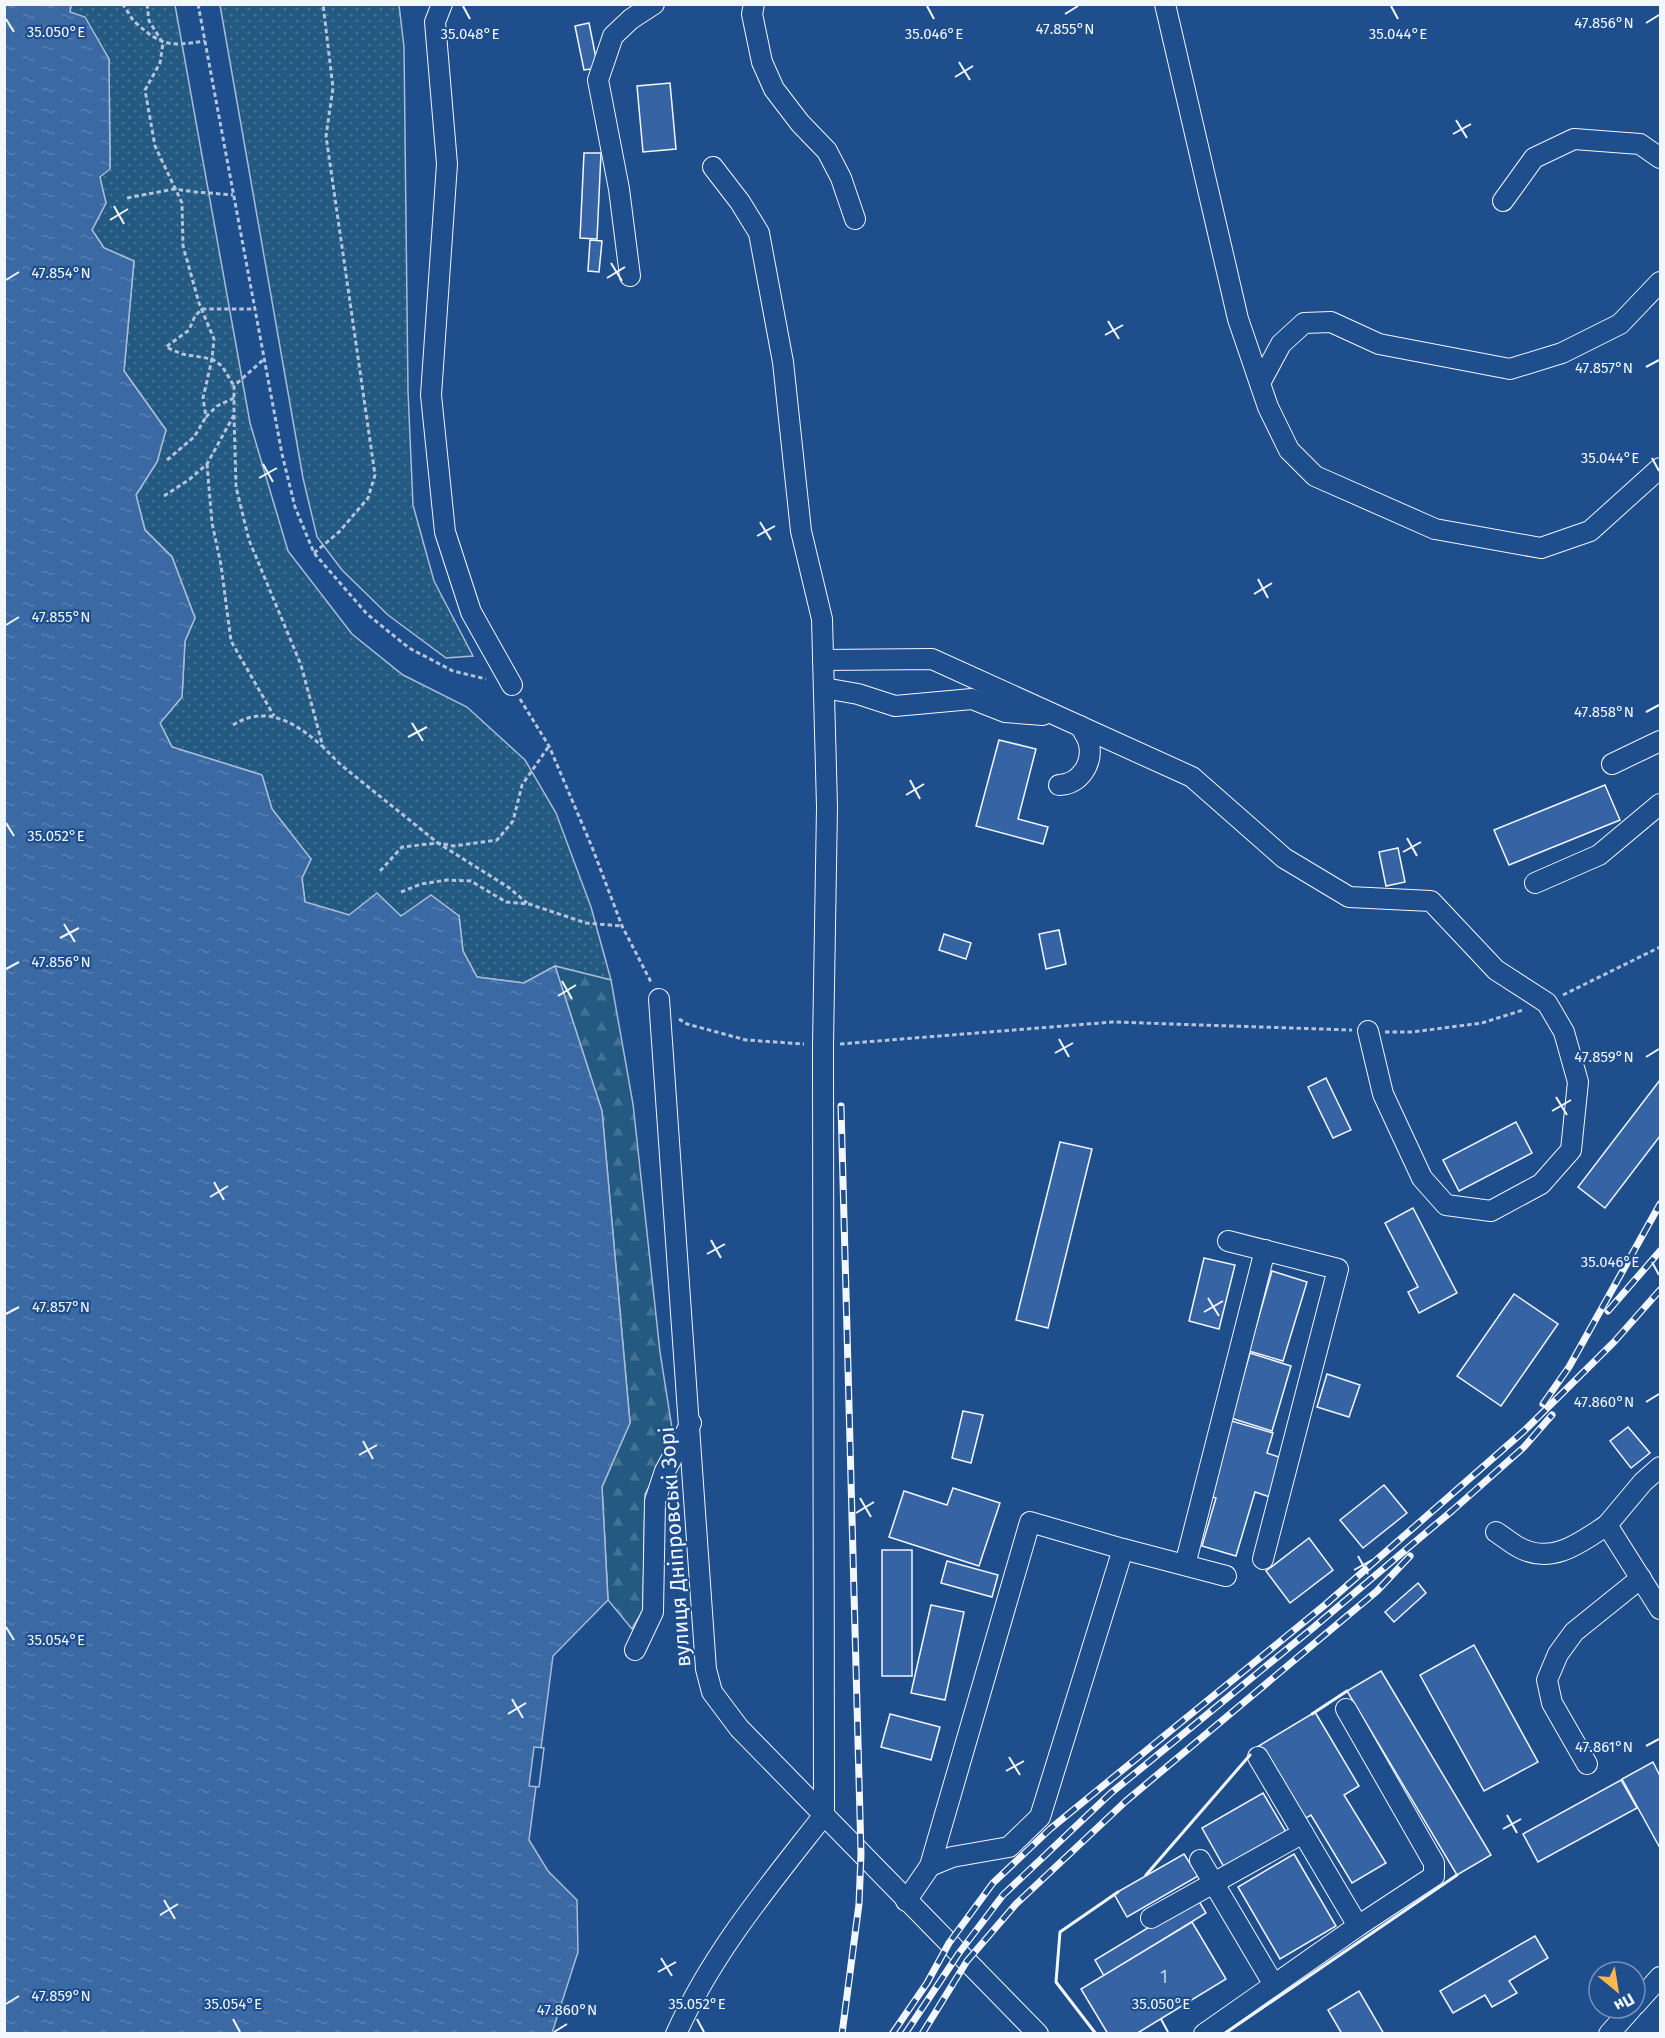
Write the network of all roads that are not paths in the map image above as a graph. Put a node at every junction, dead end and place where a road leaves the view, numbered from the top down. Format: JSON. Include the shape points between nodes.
{"nodes":[{"id":1,"x":442,"y":4,"type":"edge"},
{"id":2,"x":654,"y":4,"type":"edge"},
{"id":3,"x":754,"y":4,"type":"edge"},
{"id":4,"x":1165,"y":4,"type":"edge"},
{"id":5,"x":1660,"y":158,"type":"edge"},
{"id":6,"x":714,"y":166,"type":"dead end"},
{"id":7,"x":1503,"y":201,"type":"dead end"},
{"id":8,"x":855,"y":219,"type":"dead end"},
{"id":9,"x":630,"y":276,"type":"dead end"},
{"id":10,"x":1660,"y":282,"type":"edge"},
{"id":11,"x":1260,"y":383,"type":"junction"},
{"id":12,"x":1660,"y":468,"type":"edge"},
{"id":13,"x":823,"y":660,"type":"junction"},
{"id":14,"x":512,"y":685,"type":"road end"},
{"id":15,"x":824,"y":688,"type":"junction"},
{"id":16,"x":1058,"y":716,"type":"junction"},
{"id":17,"x":1080,"y":726,"type":"junction"},
{"id":18,"x":1660,"y":741,"type":"edge"},
{"id":19,"x":1612,"y":764,"type":"dead end"},
{"id":20,"x":1059,"y":785,"type":"dead end"},
{"id":21,"x":1660,"y":804,"type":"edge"},
{"id":22,"x":1535,"y":883,"type":"dead end"},
{"id":23,"x":660,"y":999,"type":"road end"},
{"id":24,"x":1368,"y":1031,"type":"road end"},
{"id":25,"x":1228,"y":1241,"type":"dead end"},
{"id":26,"x":1265,"y":1250,"type":"junction"},
{"id":27,"x":691,"y":1423,"type":"junction"},
{"id":28,"x":1660,"y":1467,"type":"edge"},
{"id":29,"x":1607,"y":1525,"type":"junction"},
{"id":30,"x":1496,"y":1532,"type":"dead end"},
{"id":31,"x":1123,"y":1550,"type":"junction"},
{"id":32,"x":1263,"y":1559,"type":"dead end"},
{"id":33,"x":1185,"y":1565,"type":"junction"},
{"id":34,"x":1226,"y":1576,"type":"dead end"},
{"id":35,"x":1641,"y":1578,"type":"junction"},
{"id":36,"x":1660,"y":1609,"type":"edge"},
{"id":37,"x":635,"y":1650,"type":"dead end"},
{"id":38,"x":1346,"y":1708,"type":"dead end"},
{"id":39,"x":1258,"y":1757,"type":"dead end"},
{"id":40,"x":1587,"y":1764,"type":"dead end"},
{"id":41,"x":824,"y":1815,"type":"junction"},
{"id":42,"x":1302,"y":1833,"type":"junction"},
{"id":43,"x":1200,"y":1860,"type":"dead end"},
{"id":44,"x":930,"y":1866,"type":"junction"},
{"id":45,"x":1214,"y":1883,"type":"junction"},
{"id":46,"x":906,"y":1901,"type":"junction"},
{"id":47,"x":1151,"y":1918,"type":"dead end"},
{"id":48,"x":1358,"y":1926,"type":"junction"},
{"id":49,"x":1660,"y":1977,"type":"edge"},
{"id":50,"x":1274,"y":1985,"type":"junction"},
{"id":51,"x":1647,"y":1992,"type":"edge"},
{"id":52,"x":1622,"y":2020,"type":"edge"},
{"id":53,"x":676,"y":2034,"type":"edge"},
{"id":54,"x":1038,"y":2034,"type":"edge"},
{"id":55,"x":1204,"y":2034,"type":"edge"},
{"id":56,"x":1609,"y":2034,"type":"edge"}],
"edges":[{"from":1,"to":14,"type":"street","via":[[435,22],[447,164],[431,395],[445,532],[471,612]]},
{"from":2,"to":9,"type":"street","via":[[613,36],[598,80],[619,189]]},
{"from":3,"to":8,"type":"street","via":[[752,14],[762,62],[774,90],[827,151]]},
{"from":4,"to":11,"type":"street","via":[[1238,320]]},
{"from":5,"to":7,"type":"street","via":[[1640,144],[1574,139],[1534,158]]},
{"from":6,"to":13,"type":"street","via":[[759,233],[783,362],[801,531],[822,619]]},
{"from":10,"to":11,"type":"street","via":[[1620,324],[1562,353],[1510,369],[1379,344],[1331,322],[1304,323],[1281,344]]},
{"from":11,"to":12,"type":"street","via":[[1289,450],[1315,476],[1436,529],[1541,548],[1590,531]]},
{"from":13,"to":15,"type":"street"},
{"from":13,"to":16,"type":"street","via":[[932,659]]},
{"from":15,"to":16,"type":"street","via":[[858,693],[895,706],[972,699],[1005,712]]},
{"from":15,"to":41,"type":"street"},
{"from":16,"to":17,"type":"street"},
{"from":17,"to":20,"type":"street","via":[[1089,743],[1088,762],[1081,776],[1070,784]]},
{"from":17,"to":24,"type":"street","via":[[1192,777],[1284,858],[1349,897],[1431,901],[1496,970],[1547,1003],[1564,1032],[1578,1082],[1571,1150],[1541,1184],[1491,1211],[1446,1204],[1422,1178],[1383,1094]]},
{"from":18,"to":19,"type":"street"},
{"from":21,"to":22,"type":"street","via":[[1599,855]]},
{"from":23,"to":27,"type":"street","name":"вулиця Дніпровські Зорі"},
{"from":25,"to":26,"type":"street"},
{"from":26,"to":32,"type":"street","via":[[1338,1269]]},
{"from":26,"to":33,"type":"street"},
{"from":27,"to":37,"type":"street","via":[[665,1471],[655,1501],[653,1612]]},
{"from":27,"to":41,"type":"street","name":"вулиця Дніпровські Зорі","via":[[706,1669],[712,1692],[739,1728]]},
{"from":28,"to":29,"type":"street"},
{"from":29,"to":30,"type":"street","via":[[1571,1549],[1540,1555],[1520,1548]]},
{"from":29,"to":35,"type":"street"},
{"from":31,"to":33,"type":"street"},
{"from":31,"to":44,"type":"street","via":[[1040,1817],[1009,1847],[952,1857]]},
{"from":31,"to":44,"type":"street","via":[[1030,1522]]},
{"from":33,"to":34,"type":"street"},
{"from":35,"to":36,"type":"street"},
{"from":35,"to":40,"type":"street","via":[[1574,1632],[1558,1654],[1547,1680],[1552,1702]]},
{"from":38,"to":48,"type":"street","via":[[1435,1870],[1432,1878]]},
{"from":39,"to":42,"type":"street"},
{"from":41,"to":46,"type":"street","name":"вулиця Дніпровські Зорі"},
{"from":41,"to":53,"type":"street","via":[[746,1915],[688,2007]]},
{"from":42,"to":45,"type":"street"},
{"from":42,"to":48,"type":"street"},
{"from":43,"to":45,"type":"street"},
{"from":44,"to":46,"type":"street"},
{"from":45,"to":47,"type":"street"},
{"from":45,"to":50,"type":"street"},
{"from":46,"to":54,"type":"street","name":"вулиця Дніпровські Зорі"},
{"from":48,"to":50,"type":"street"},
{"from":49,"to":51,"type":"street"},
{"from":50,"to":55,"type":"street"},
{"from":52,"to":56,"type":"street"}]}
